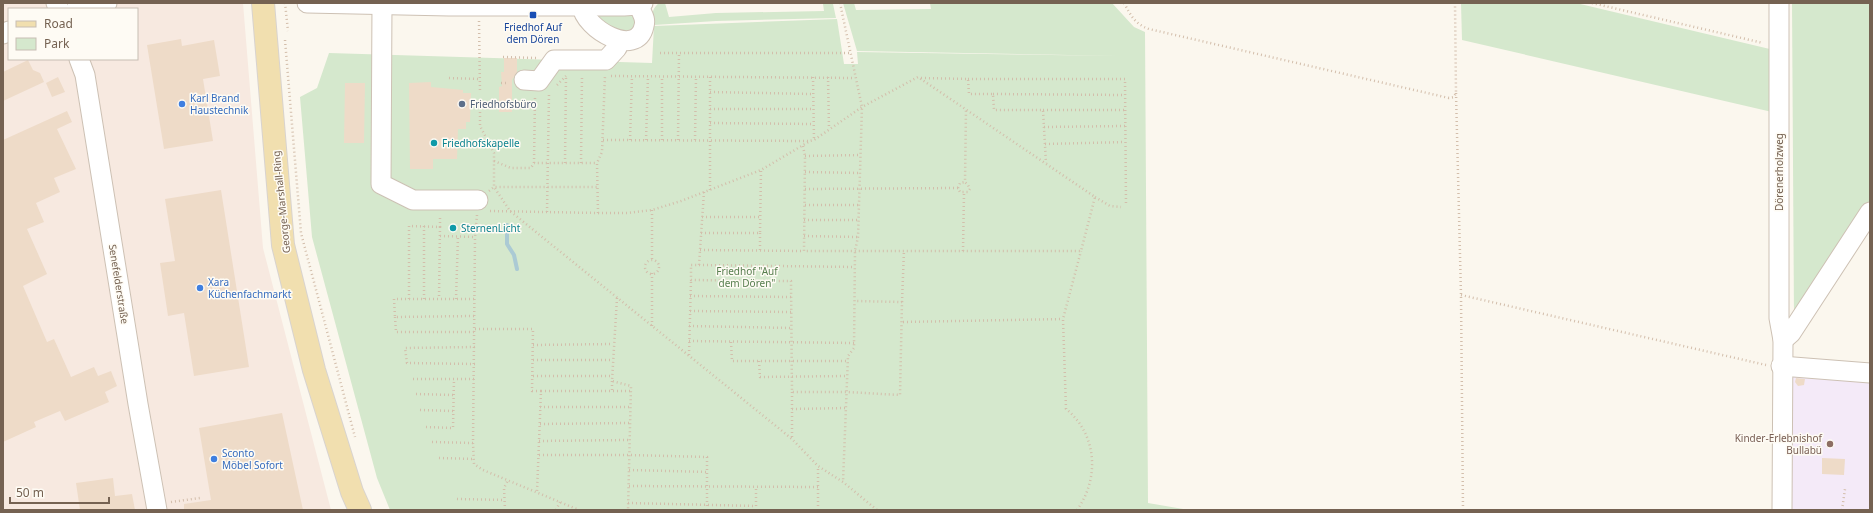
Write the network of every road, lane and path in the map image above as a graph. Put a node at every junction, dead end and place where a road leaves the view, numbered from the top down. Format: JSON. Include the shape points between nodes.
{"nodes":[{"id":1,"x":107,"y":3,"type":"edge"},
{"id":2,"x":263,"y":3,"type":"edge"},
{"id":3,"x":285,"y":3,"type":"edge"},
{"id":4,"x":307,"y":3,"type":"edge"},
{"id":5,"x":840,"y":3,"type":"edge"},
{"id":6,"x":1124,"y":3,"type":"edge"},
{"id":7,"x":1456,"y":3,"type":"edge"},
{"id":8,"x":1592,"y":3,"type":"edge"},
{"id":9,"x":1779,"y":3,"type":"edge"},
{"id":10,"x":382,"y":4,"type":"junction"},
{"id":11,"x":640,"y":4,"type":"edge"},
{"id":12,"x":449,"y":5,"type":"edge"},
{"id":13,"x":582,"y":6,"type":"junction"},
{"id":14,"x":81,"y":8,"type":"edge"},
{"id":15,"x":479,"y":21,"type":"dead end"},
{"id":16,"x":288,"y":31,"type":"dead end"},
{"id":17,"x":285,"y":40,"type":"dead end"},
{"id":18,"x":1780,"y":47,"type":"junction"},
{"id":19,"x":617,"y":48,"type":"dead end"},
{"id":20,"x":660,"y":53,"type":"dead end"},
{"id":21,"x":679,"y":53,"type":"junction"},
{"id":22,"x":851,"y":53,"type":"junction"},
{"id":23,"x":503,"y":57,"type":"dead end"},
{"id":24,"x":79,"y":60,"type":"edge"},
{"id":25,"x":554,"y":60,"type":"junction"},
{"id":26,"x":566,"y":76,"type":"junction"},
{"id":27,"x":571,"y":76,"type":"dead end"},
{"id":28,"x":577,"y":76,"type":"dead end"},
{"id":29,"x":582,"y":76,"type":"junction"},
{"id":30,"x":590,"y":76,"type":"dead end"},
{"id":31,"x":598,"y":76,"type":"dead end"},
{"id":32,"x":605,"y":76,"type":"junction"},
{"id":33,"x":632,"y":76,"type":"junction"},
{"id":34,"x":648,"y":76,"type":"junction"},
{"id":35,"x":662,"y":76,"type":"junction"},
{"id":36,"x":813,"y":76,"type":"junction"},
{"id":37,"x":679,"y":77,"type":"junction"},
{"id":38,"x":696,"y":77,"type":"junction"},
{"id":39,"x":710,"y":77,"type":"junction"},
{"id":40,"x":828,"y":77,"type":"junction"},
{"id":41,"x":449,"y":78,"type":"dead end"},
{"id":42,"x":855,"y":78,"type":"junction"},
{"id":43,"x":920,"y":78,"type":"junction"},
{"id":44,"x":480,"y":79,"type":"junction"},
{"id":45,"x":968,"y":79,"type":"junction"},
{"id":46,"x":515,"y":82,"type":"joint"},
{"id":47,"x":501,"y":83,"type":"dead end"},
{"id":48,"x":710,"y":92,"type":"junction"},
{"id":49,"x":549,"y":93,"type":"junction"},
{"id":50,"x":1456,"y":93,"type":"junction"},
{"id":51,"x":480,"y":94,"type":"dead end"},
{"id":52,"x":812,"y":94,"type":"junction"},
{"id":53,"x":993,"y":94,"type":"junction"},
{"id":54,"x":1124,"y":95,"type":"junction"},
{"id":55,"x":480,"y":100,"type":"dead end"},
{"id":56,"x":862,"y":107,"type":"junction"},
{"id":57,"x":710,"y":108,"type":"junction"},
{"id":58,"x":813,"y":109,"type":"junction"},
{"id":59,"x":966,"y":109,"type":"junction"},
{"id":60,"x":1043,"y":110,"type":"junction"},
{"id":61,"x":1125,"y":110,"type":"junction"},
{"id":62,"x":710,"y":123,"type":"junction"},
{"id":63,"x":813,"y":124,"type":"junction"},
{"id":64,"x":1044,"y":126,"type":"junction"},
{"id":65,"x":1125,"y":126,"type":"junction"},
{"id":66,"x":829,"y":129,"type":"junction"},
{"id":67,"x":603,"y":140,"type":"junction"},
{"id":68,"x":630,"y":140,"type":"junction"},
{"id":69,"x":646,"y":140,"type":"junction"},
{"id":70,"x":662,"y":140,"type":"junction"},
{"id":71,"x":678,"y":140,"type":"junction"},
{"id":72,"x":695,"y":140,"type":"junction"},
{"id":73,"x":710,"y":140,"type":"junction"},
{"id":74,"x":814,"y":140,"type":"junction"},
{"id":75,"x":810,"y":141,"type":"junction"},
{"id":76,"x":1125,"y":142,"type":"junction"},
{"id":77,"x":1045,"y":144,"type":"junction"},
{"id":78,"x":803,"y":146,"type":"junction"},
{"id":79,"x":861,"y":155,"type":"junction"},
{"id":80,"x":806,"y":156,"type":"junction"},
{"id":81,"x":494,"y":161,"type":"junction"},
{"id":82,"x":548,"y":162,"type":"junction"},
{"id":83,"x":534,"y":163,"type":"junction"},
{"id":84,"x":565,"y":163,"type":"junction"},
{"id":85,"x":581,"y":163,"type":"junction"},
{"id":86,"x":597,"y":163,"type":"junction"},
{"id":87,"x":1046,"y":163,"type":"junction"},
{"id":88,"x":761,"y":170,"type":"junction"},
{"id":89,"x":805,"y":172,"type":"junction"},
{"id":90,"x":860,"y":173,"type":"junction"},
{"id":91,"x":965,"y":182,"type":"junction"},
{"id":92,"x":494,"y":187,"type":"junction"},
{"id":93,"x":548,"y":187,"type":"junction"},
{"id":94,"x":597,"y":187,"type":"junction"},
{"id":95,"x":860,"y":188,"type":"junction"},
{"id":96,"x":958,"y":188,"type":"junction"},
{"id":97,"x":805,"y":189,"type":"junction"},
{"id":98,"x":710,"y":190,"type":"junction"},
{"id":99,"x":704,"y":192,"type":"junction"},
{"id":100,"x":964,"y":193,"type":"junction"},
{"id":101,"x":1095,"y":197,"type":"junction"},
{"id":102,"x":805,"y":205,"type":"junction"},
{"id":103,"x":859,"y":205,"type":"junction"},
{"id":104,"x":1126,"y":206,"type":"dead end"},
{"id":105,"x":480,"y":207,"type":"junction"},
{"id":106,"x":1121,"y":207,"type":"dead end"},
{"id":107,"x":652,"y":210,"type":"junction"},
{"id":108,"x":510,"y":211,"type":"junction"},
{"id":109,"x":547,"y":212,"type":"junction"},
{"id":110,"x":1870,"y":212,"type":"edge"},
{"id":111,"x":598,"y":213,"type":"junction"},
{"id":112,"x":702,"y":217,"type":"junction"},
{"id":113,"x":760,"y":217,"type":"junction"},
{"id":114,"x":804,"y":220,"type":"junction"},
{"id":115,"x":859,"y":220,"type":"junction"},
{"id":116,"x":424,"y":226,"type":"junction"},
{"id":117,"x":701,"y":233,"type":"junction"},
{"id":118,"x":760,"y":233,"type":"junction"},
{"id":119,"x":440,"y":236,"type":"junction"},
{"id":120,"x":458,"y":236,"type":"junction"},
{"id":121,"x":804,"y":236,"type":"junction"},
{"id":122,"x":475,"y":237,"type":"junction"},
{"id":123,"x":858,"y":237,"type":"junction"},
{"id":124,"x":700,"y":250,"type":"junction"},
{"id":125,"x":760,"y":250,"type":"junction"},
{"id":126,"x":904,"y":250,"type":"junction"},
{"id":127,"x":1081,"y":250,"type":"junction"},
{"id":128,"x":804,"y":251,"type":"junction"},
{"id":129,"x":855,"y":251,"type":"junction"},
{"id":130,"x":963,"y":251,"type":"junction"},
{"id":131,"x":652,"y":260,"type":"junction"},
{"id":132,"x":699,"y":265,"type":"junction"},
{"id":133,"x":855,"y":267,"type":"junction"},
{"id":134,"x":652,"y":273,"type":"junction"},
{"id":135,"x":691,"y":280,"type":"junction"},
{"id":136,"x":1460,"y":295,"type":"junction"},
{"id":137,"x":690,"y":296,"type":"junction"},
{"id":138,"x":792,"y":297,"type":"junction"},
{"id":139,"x":617,"y":298,"type":"junction"},
{"id":140,"x":408,"y":299,"type":"junction"},
{"id":141,"x":424,"y":299,"type":"junction"},
{"id":142,"x":439,"y":299,"type":"junction"},
{"id":143,"x":456,"y":299,"type":"junction"},
{"id":144,"x":474,"y":299,"type":"junction"},
{"id":145,"x":856,"y":301,"type":"junction"},
{"id":146,"x":902,"y":302,"type":"junction"},
{"id":147,"x":690,"y":311,"type":"junction"},
{"id":148,"x":792,"y":312,"type":"junction"},
{"id":149,"x":474,"y":316,"type":"junction"},
{"id":150,"x":395,"y":317,"type":"junction"},
{"id":151,"x":1063,"y":319,"type":"junction"},
{"id":152,"x":903,"y":322,"type":"junction"},
{"id":153,"x":652,"y":326,"type":"junction"},
{"id":154,"x":689,"y":326,"type":"junction"},
{"id":155,"x":792,"y":328,"type":"junction"},
{"id":156,"x":475,"y":330,"type":"junction"},
{"id":157,"x":1783,"y":340,"type":"junction"},
{"id":158,"x":689,"y":341,"type":"junction"},
{"id":159,"x":732,"y":342,"type":"junction"},
{"id":160,"x":792,"y":343,"type":"junction"},
{"id":161,"x":854,"y":343,"type":"junction"},
{"id":162,"x":614,"y":344,"type":"junction"},
{"id":163,"x":533,"y":345,"type":"junction"},
{"id":164,"x":475,"y":347,"type":"junction"},
{"id":165,"x":688,"y":355,"type":"junction"},
{"id":166,"x":533,"y":360,"type":"junction"},
{"id":167,"x":613,"y":360,"type":"junction"},
{"id":168,"x":760,"y":361,"type":"junction"},
{"id":169,"x":792,"y":361,"type":"junction"},
{"id":170,"x":848,"y":361,"type":"junction"},
{"id":171,"x":475,"y":364,"type":"junction"},
{"id":172,"x":1782,"y":366,"type":"junction"},
{"id":173,"x":1870,"y":373,"type":"edge"},
{"id":174,"x":533,"y":376,"type":"junction"},
{"id":175,"x":612,"y":376,"type":"junction"},
{"id":176,"x":847,"y":376,"type":"junction"},
{"id":177,"x":414,"y":378,"type":"dead end"},
{"id":178,"x":792,"y":378,"type":"junction"},
{"id":179,"x":454,"y":379,"type":"junction"},
{"id":180,"x":474,"y":379,"type":"junction"},
{"id":181,"x":612,"y":380,"type":"junction"},
{"id":182,"x":541,"y":391,"type":"junction"},
{"id":183,"x":612,"y":391,"type":"junction"},
{"id":184,"x":631,"y":391,"type":"junction"},
{"id":185,"x":792,"y":392,"type":"junction"},
{"id":186,"x":847,"y":392,"type":"junction"},
{"id":187,"x":416,"y":394,"type":"dead end"},
{"id":188,"x":453,"y":395,"type":"junction"},
{"id":189,"x":540,"y":407,"type":"junction"},
{"id":190,"x":630,"y":407,"type":"junction"},
{"id":191,"x":846,"y":408,"type":"junction"},
{"id":192,"x":792,"y":409,"type":"junction"},
{"id":193,"x":420,"y":410,"type":"dead end"},
{"id":194,"x":452,"y":411,"type":"junction"},
{"id":195,"x":630,"y":423,"type":"junction"},
{"id":196,"x":540,"y":424,"type":"junction"},
{"id":197,"x":426,"y":427,"type":"dead end"},
{"id":198,"x":792,"y":439,"type":"junction"},
{"id":199,"x":630,"y":440,"type":"junction"},
{"id":200,"x":539,"y":441,"type":"junction"},
{"id":201,"x":356,"y":442,"type":"dead end"},
{"id":202,"x":432,"y":442,"type":"dead end"},
{"id":203,"x":473,"y":443,"type":"junction"},
{"id":204,"x":539,"y":455,"type":"junction"},
{"id":205,"x":629,"y":455,"type":"junction"},
{"id":206,"x":439,"y":458,"type":"dead end"},
{"id":207,"x":474,"y":459,"type":"junction"},
{"id":208,"x":818,"y":466,"type":"junction"},
{"id":209,"x":629,"y":470,"type":"junction"},
{"id":210,"x":708,"y":472,"type":"junction"},
{"id":211,"x":508,"y":480,"type":"junction"},
{"id":212,"x":843,"y":482,"type":"junction"},
{"id":213,"x":628,"y":486,"type":"junction"},
{"id":214,"x":708,"y":487,"type":"junction"},
{"id":215,"x":756,"y":487,"type":"junction"},
{"id":216,"x":818,"y":487,"type":"junction"},
{"id":217,"x":1845,"y":489,"type":"dead end"},
{"id":218,"x":537,"y":492,"type":"junction"},
{"id":219,"x":200,"y":498,"type":"dead end"},
{"id":220,"x":457,"y":499,"type":"dead end"},
{"id":221,"x":504,"y":500,"type":"junction"},
{"id":222,"x":560,"y":502,"type":"junction"},
{"id":223,"x":628,"y":503,"type":"junction"},
{"id":224,"x":707,"y":505,"type":"junction"},
{"id":225,"x":162,"y":506,"type":"edge"},
{"id":226,"x":756,"y":506,"type":"junction"},
{"id":227,"x":360,"y":510,"type":"edge"},
{"id":228,"x":505,"y":510,"type":"edge"},
{"id":229,"x":556,"y":510,"type":"edge"},
{"id":230,"x":579,"y":510,"type":"edge"},
{"id":231,"x":628,"y":510,"type":"edge"},
{"id":232,"x":707,"y":510,"type":"edge"},
{"id":233,"x":756,"y":510,"type":"edge"},
{"id":234,"x":818,"y":510,"type":"edge"},
{"id":235,"x":877,"y":510,"type":"edge"},
{"id":236,"x":1077,"y":510,"type":"edge"},
{"id":237,"x":1463,"y":510,"type":"edge"},
{"id":238,"x":1782,"y":510,"type":"edge"},
{"id":239,"x":1842,"y":510,"type":"edge"}],
"edges":[{"from":1,"to":14,"type":"street"},
{"from":2,"to":227,"type":"main road","name":"George-Marshall-Ring","via":[[284,245],[314,370]]},
{"from":3,"to":16,"type":"path"},
{"from":4,"to":10,"type":"street"},
{"from":5,"to":22,"type":"path"},
{"from":6,"to":50,"type":"path","via":[[1131,17],[1139,25],[1149,29],[1448,98],[1454,97]]},
{"from":7,"to":50,"type":"path"},
{"from":8,"to":18,"type":"path"},
{"from":9,"to":18,"type":"street","name":"Dörenerholzweg"},
{"from":10,"to":12,"type":"street"},
{"from":10,"to":105,"type":"street","via":[[381,184],[413,200]]},
{"from":11,"to":13,"type":"street"},
{"from":11,"to":13,"type":"street","via":[[645,16],[642,33],[633,39],[620,41],[602,33],[583,14]]},
{"from":12,"to":13,"type":"street"},
{"from":15,"to":44,"type":"path"},
{"from":17,"to":201,"type":"path","via":[[301,233]]},
{"from":18,"to":157,"type":"street","name":"Dörenerholzweg","via":[[1779,318]]},
{"from":19,"to":25,"type":"street","via":[[606,60]]},
{"from":20,"to":21,"type":"path"},
{"from":21,"to":22,"type":"path"},
{"from":21,"to":37,"type":"path"},
{"from":22,"to":42,"type":"path"},
{"from":23,"to":25,"type":"path"},
{"from":24,"to":225,"type":"street","name":"Senefelderstraße","via":[[85,75],[138,404]]},
{"from":25,"to":46,"type":"street","via":[[539,81]]},
{"from":26,"to":27,"type":"path"},
{"from":26,"to":49,"type":"path"},
{"from":26,"to":84,"type":"path"},
{"from":28,"to":29,"type":"path"},
{"from":29,"to":30,"type":"path"},
{"from":29,"to":85,"type":"path"},
{"from":31,"to":32,"type":"path"},
{"from":32,"to":33,"type":"path"},
{"from":32,"to":67,"type":"path"},
{"from":33,"to":34,"type":"path"},
{"from":33,"to":68,"type":"path"},
{"from":34,"to":35,"type":"path"},
{"from":34,"to":69,"type":"path"},
{"from":35,"to":37,"type":"path"},
{"from":35,"to":70,"type":"path"},
{"from":36,"to":39,"type":"path"},
{"from":36,"to":40,"type":"path"},
{"from":36,"to":52,"type":"path"},
{"from":37,"to":38,"type":"path"},
{"from":37,"to":71,"type":"path"},
{"from":38,"to":39,"type":"path"},
{"from":38,"to":72,"type":"path"},
{"from":39,"to":48,"type":"path"},
{"from":40,"to":42,"type":"path"},
{"from":40,"to":66,"type":"path"},
{"from":41,"to":44,"type":"path"},
{"from":42,"to":56,"type":"path"},
{"from":43,"to":45,"type":"path"},
{"from":43,"to":56,"type":"path"},
{"from":43,"to":59,"type":"path"},
{"from":44,"to":51,"type":"path"},
{"from":45,"to":53,"type":"path","via":[[969,94]]},
{"from":45,"to":54,"type":"path","via":[[1125,79]]},
{"from":46,"to":47,"type":"path"},
{"from":48,"to":52,"type":"path"},
{"from":48,"to":57,"type":"path"},
{"from":49,"to":82,"type":"path"},
{"from":49,"to":83,"type":"path","via":[[535,97]]},
{"from":50,"to":136,"type":"path"},
{"from":52,"to":58,"type":"path"},
{"from":53,"to":54,"type":"path"},
{"from":53,"to":60,"type":"path","via":[[994,110]]},
{"from":54,"to":61,"type":"path"},
{"from":55,"to":81,"type":"path","via":[[480,126],[494,152]]},
{"from":56,"to":66,"type":"path"},
{"from":56,"to":79,"type":"path"},
{"from":57,"to":58,"type":"path"},
{"from":57,"to":62,"type":"path"},
{"from":58,"to":63,"type":"path"},
{"from":59,"to":87,"type":"path"},
{"from":59,"to":91,"type":"path"},
{"from":60,"to":61,"type":"path"},
{"from":60,"to":64,"type":"path"},
{"from":61,"to":65,"type":"path"},
{"from":62,"to":63,"type":"path"},
{"from":62,"to":73,"type":"path"},
{"from":63,"to":74,"type":"path"},
{"from":64,"to":65,"type":"path"},
{"from":64,"to":77,"type":"path"},
{"from":65,"to":76,"type":"path"},
{"from":66,"to":74,"type":"path"},
{"from":67,"to":68,"type":"path"},
{"from":67,"to":86,"type":"path","via":[[602,152]]},
{"from":68,"to":69,"type":"path"},
{"from":69,"to":70,"type":"path"},
{"from":70,"to":71,"type":"path"},
{"from":71,"to":72,"type":"path"},
{"from":72,"to":73,"type":"path"},
{"from":73,"to":75,"type":"path"},
{"from":73,"to":98,"type":"path"},
{"from":74,"to":75,"type":"path"},
{"from":75,"to":78,"type":"path"},
{"from":76,"to":77,"type":"path"},
{"from":76,"to":104,"type":"path"},
{"from":77,"to":87,"type":"path"},
{"from":78,"to":80,"type":"path"},
{"from":78,"to":88,"type":"path"},
{"from":79,"to":80,"type":"path"},
{"from":79,"to":90,"type":"path"},
{"from":80,"to":89,"type":"path"},
{"from":81,"to":83,"type":"path","via":[[511,168],[531,168]]},
{"from":81,"to":92,"type":"path"},
{"from":82,"to":83,"type":"path"},
{"from":82,"to":84,"type":"path"},
{"from":82,"to":93,"type":"path"},
{"from":84,"to":85,"type":"path"},
{"from":85,"to":86,"type":"path"},
{"from":86,"to":94,"type":"path"},
{"from":87,"to":101,"type":"path"},
{"from":88,"to":98,"type":"path"},
{"from":88,"to":113,"type":"path"},
{"from":89,"to":90,"type":"path"},
{"from":89,"to":97,"type":"path"},
{"from":90,"to":95,"type":"path"},
{"from":91,"to":96,"type":"path","via":[[960,183]]},
{"from":91,"to":100,"type":"path","via":[[970,189]]},
{"from":92,"to":93,"type":"path"},
{"from":92,"to":108,"type":"path"},
{"from":93,"to":94,"type":"path"},
{"from":93,"to":109,"type":"path"},
{"from":94,"to":111,"type":"path"},
{"from":95,"to":96,"type":"path"},
{"from":95,"to":97,"type":"path"},
{"from":95,"to":103,"type":"path"},
{"from":96,"to":100,"type":"path"},
{"from":97,"to":102,"type":"path"},
{"from":98,"to":99,"type":"path"},
{"from":99,"to":107,"type":"path"},
{"from":99,"to":112,"type":"path"},
{"from":100,"to":130,"type":"path"},
{"from":101,"to":106,"type":"path","via":[[1110,206]]},
{"from":101,"to":127,"type":"path"},
{"from":102,"to":103,"type":"path"},
{"from":102,"to":114,"type":"path"},
{"from":103,"to":115,"type":"path"},
{"from":105,"to":108,"type":"path"},
{"from":105,"to":122,"type":"path"},
{"from":107,"to":111,"type":"path"},
{"from":107,"to":131,"type":"path"},
{"from":108,"to":109,"type":"path"},
{"from":108,"to":139,"type":"path"},
{"from":109,"to":111,"type":"path"},
{"from":110,"to":157,"type":"street","via":[[1791,332]]},
{"from":112,"to":113,"type":"path"},
{"from":112,"to":117,"type":"path"},
{"from":113,"to":118,"type":"path"},
{"from":114,"to":115,"type":"path"},
{"from":114,"to":121,"type":"path"},
{"from":115,"to":123,"type":"path"},
{"from":116,"to":119,"type":"path","via":[[440,227]]},
{"from":116,"to":140,"type":"path","via":[[409,226]]},
{"from":116,"to":141,"type":"path"},
{"from":117,"to":118,"type":"path"},
{"from":117,"to":124,"type":"path"},
{"from":118,"to":125,"type":"path"},
{"from":119,"to":120,"type":"path"},
{"from":119,"to":142,"type":"path"},
{"from":120,"to":122,"type":"path"},
{"from":120,"to":143,"type":"path"},
{"from":121,"to":123,"type":"path"},
{"from":121,"to":128,"type":"path"},
{"from":122,"to":144,"type":"path"},
{"from":123,"to":129,"type":"path"},
{"from":124,"to":125,"type":"path"},
{"from":124,"to":132,"type":"path"},
{"from":125,"to":128,"type":"path"},
{"from":126,"to":129,"type":"path"},
{"from":126,"to":130,"type":"path"},
{"from":126,"to":146,"type":"path"},
{"from":127,"to":130,"type":"path"},
{"from":127,"to":151,"type":"path"},
{"from":128,"to":129,"type":"path"},
{"from":129,"to":133,"type":"path"},
{"from":131,"to":134,"type":"path","via":[[645,266]]},
{"from":131,"to":134,"type":"path","via":[[659,266],[656,272]]},
{"from":132,"to":133,"type":"path"},
{"from":132,"to":135,"type":"path","via":[[691,265]]},
{"from":133,"to":145,"type":"path"},
{"from":134,"to":153,"type":"path"},
{"from":135,"to":137,"type":"path"},
{"from":135,"to":138,"type":"path","via":[[791,281]]},
{"from":136,"to":172,"type":"path","via":[[1757,364]]},
{"from":136,"to":237,"type":"path"},
{"from":137,"to":138,"type":"path"},
{"from":137,"to":147,"type":"path"},
{"from":138,"to":148,"type":"path"},
{"from":139,"to":153,"type":"path"},
{"from":139,"to":162,"type":"path"},
{"from":140,"to":141,"type":"path"},
{"from":140,"to":150,"type":"path","via":[[394,299]]},
{"from":141,"to":142,"type":"path"},
{"from":142,"to":143,"type":"path"},
{"from":143,"to":144,"type":"path"},
{"from":144,"to":149,"type":"path"},
{"from":145,"to":146,"type":"path"},
{"from":145,"to":161,"type":"path"},
{"from":146,"to":152,"type":"path"},
{"from":147,"to":148,"type":"path"},
{"from":147,"to":154,"type":"path"},
{"from":148,"to":155,"type":"path"},
{"from":149,"to":150,"type":"path"},
{"from":149,"to":156,"type":"path"},
{"from":150,"to":156,"type":"path","via":[[396,332]]},
{"from":151,"to":152,"type":"path"},
{"from":151,"to":236,"type":"path","via":[[1066,409],[1084,430],[1089,441],[1093,464],[1089,488]]},
{"from":152,"to":186,"type":"path","via":[[900,395]]},
{"from":153,"to":165,"type":"path"},
{"from":154,"to":155,"type":"path"},
{"from":154,"to":158,"type":"path"},
{"from":155,"to":160,"type":"path"},
{"from":156,"to":163,"type":"path","via":[[533,329]]},
{"from":156,"to":164,"type":"path"},
{"from":157,"to":172,"type":"street","name":"Dörenerholzweg"},
{"from":158,"to":159,"type":"path"},
{"from":158,"to":165,"type":"path"},
{"from":159,"to":160,"type":"path"},
{"from":159,"to":168,"type":"path","via":[[732,361]]},
{"from":160,"to":161,"type":"path"},
{"from":160,"to":169,"type":"path"},
{"from":161,"to":170,"type":"path"},
{"from":162,"to":163,"type":"path"},
{"from":162,"to":167,"type":"path"},
{"from":163,"to":166,"type":"path"},
{"from":164,"to":171,"type":"path"},
{"from":164,"to":171,"type":"path","via":[[405,348],[407,363]]},
{"from":165,"to":198,"type":"path"},
{"from":166,"to":167,"type":"path"},
{"from":166,"to":174,"type":"path"},
{"from":167,"to":175,"type":"path"},
{"from":168,"to":169,"type":"path"},
{"from":168,"to":178,"type":"path","via":[[760,377]]},
{"from":169,"to":170,"type":"path"},
{"from":169,"to":178,"type":"path"},
{"from":170,"to":176,"type":"path"},
{"from":171,"to":180,"type":"path"},
{"from":172,"to":173,"type":"street"},
{"from":172,"to":238,"type":"street","name":"Dörenerholzweg"},
{"from":174,"to":175,"type":"path"},
{"from":174,"to":182,"type":"path","via":[[532,391]]},
{"from":175,"to":181,"type":"path"},
{"from":176,"to":178,"type":"path"},
{"from":176,"to":186,"type":"path"},
{"from":177,"to":179,"type":"path"},
{"from":178,"to":185,"type":"path"},
{"from":179,"to":180,"type":"path"},
{"from":179,"to":188,"type":"path"},
{"from":180,"to":203,"type":"path"},
{"from":181,"to":183,"type":"path"},
{"from":181,"to":184,"type":"path","via":[[631,386]]},
{"from":182,"to":183,"type":"path"},
{"from":182,"to":189,"type":"path"},
{"from":183,"to":184,"type":"path"},
{"from":184,"to":190,"type":"path"},
{"from":185,"to":186,"type":"path"},
{"from":185,"to":192,"type":"path"},
{"from":186,"to":191,"type":"path"},
{"from":187,"to":188,"type":"path"},
{"from":188,"to":194,"type":"path"},
{"from":189,"to":190,"type":"path"},
{"from":189,"to":196,"type":"path"},
{"from":190,"to":195,"type":"path"},
{"from":191,"to":192,"type":"path"},
{"from":191,"to":212,"type":"path"},
{"from":192,"to":198,"type":"path"},
{"from":193,"to":194,"type":"path"},
{"from":194,"to":197,"type":"path","via":[[453,428]]},
{"from":195,"to":196,"type":"path"},
{"from":195,"to":199,"type":"path"},
{"from":196,"to":200,"type":"path"},
{"from":198,"to":208,"type":"path"},
{"from":199,"to":200,"type":"path"},
{"from":199,"to":205,"type":"path"},
{"from":200,"to":204,"type":"path"},
{"from":202,"to":203,"type":"path"},
{"from":203,"to":207,"type":"path"},
{"from":204,"to":205,"type":"path"},
{"from":204,"to":218,"type":"path"},
{"from":205,"to":209,"type":"path"},
{"from":205,"to":210,"type":"path","via":[[707,458]]},
{"from":206,"to":207,"type":"path"},
{"from":207,"to":211,"type":"path","via":[[474,464],[483,470]]},
{"from":208,"to":212,"type":"path"},
{"from":208,"to":216,"type":"path"},
{"from":209,"to":210,"type":"path"},
{"from":209,"to":213,"type":"path"},
{"from":210,"to":214,"type":"path"},
{"from":211,"to":218,"type":"path"},
{"from":211,"to":221,"type":"path","via":[[504,488]]},
{"from":212,"to":235,"type":"path"},
{"from":213,"to":214,"type":"path"},
{"from":213,"to":223,"type":"path"},
{"from":214,"to":215,"type":"path"},
{"from":214,"to":224,"type":"path"},
{"from":215,"to":216,"type":"path"},
{"from":215,"to":226,"type":"path"},
{"from":216,"to":234,"type":"path"},
{"from":217,"to":239,"type":"path"},
{"from":218,"to":222,"type":"path"},
{"from":219,"to":225,"type":"path"},
{"from":220,"to":221,"type":"path"},
{"from":221,"to":228,"type":"path"},
{"from":222,"to":229,"type":"path"},
{"from":222,"to":230,"type":"path"},
{"from":223,"to":224,"type":"path"},
{"from":223,"to":231,"type":"path"},
{"from":224,"to":226,"type":"path"},
{"from":224,"to":232,"type":"path"},
{"from":226,"to":233,"type":"path"}]}
